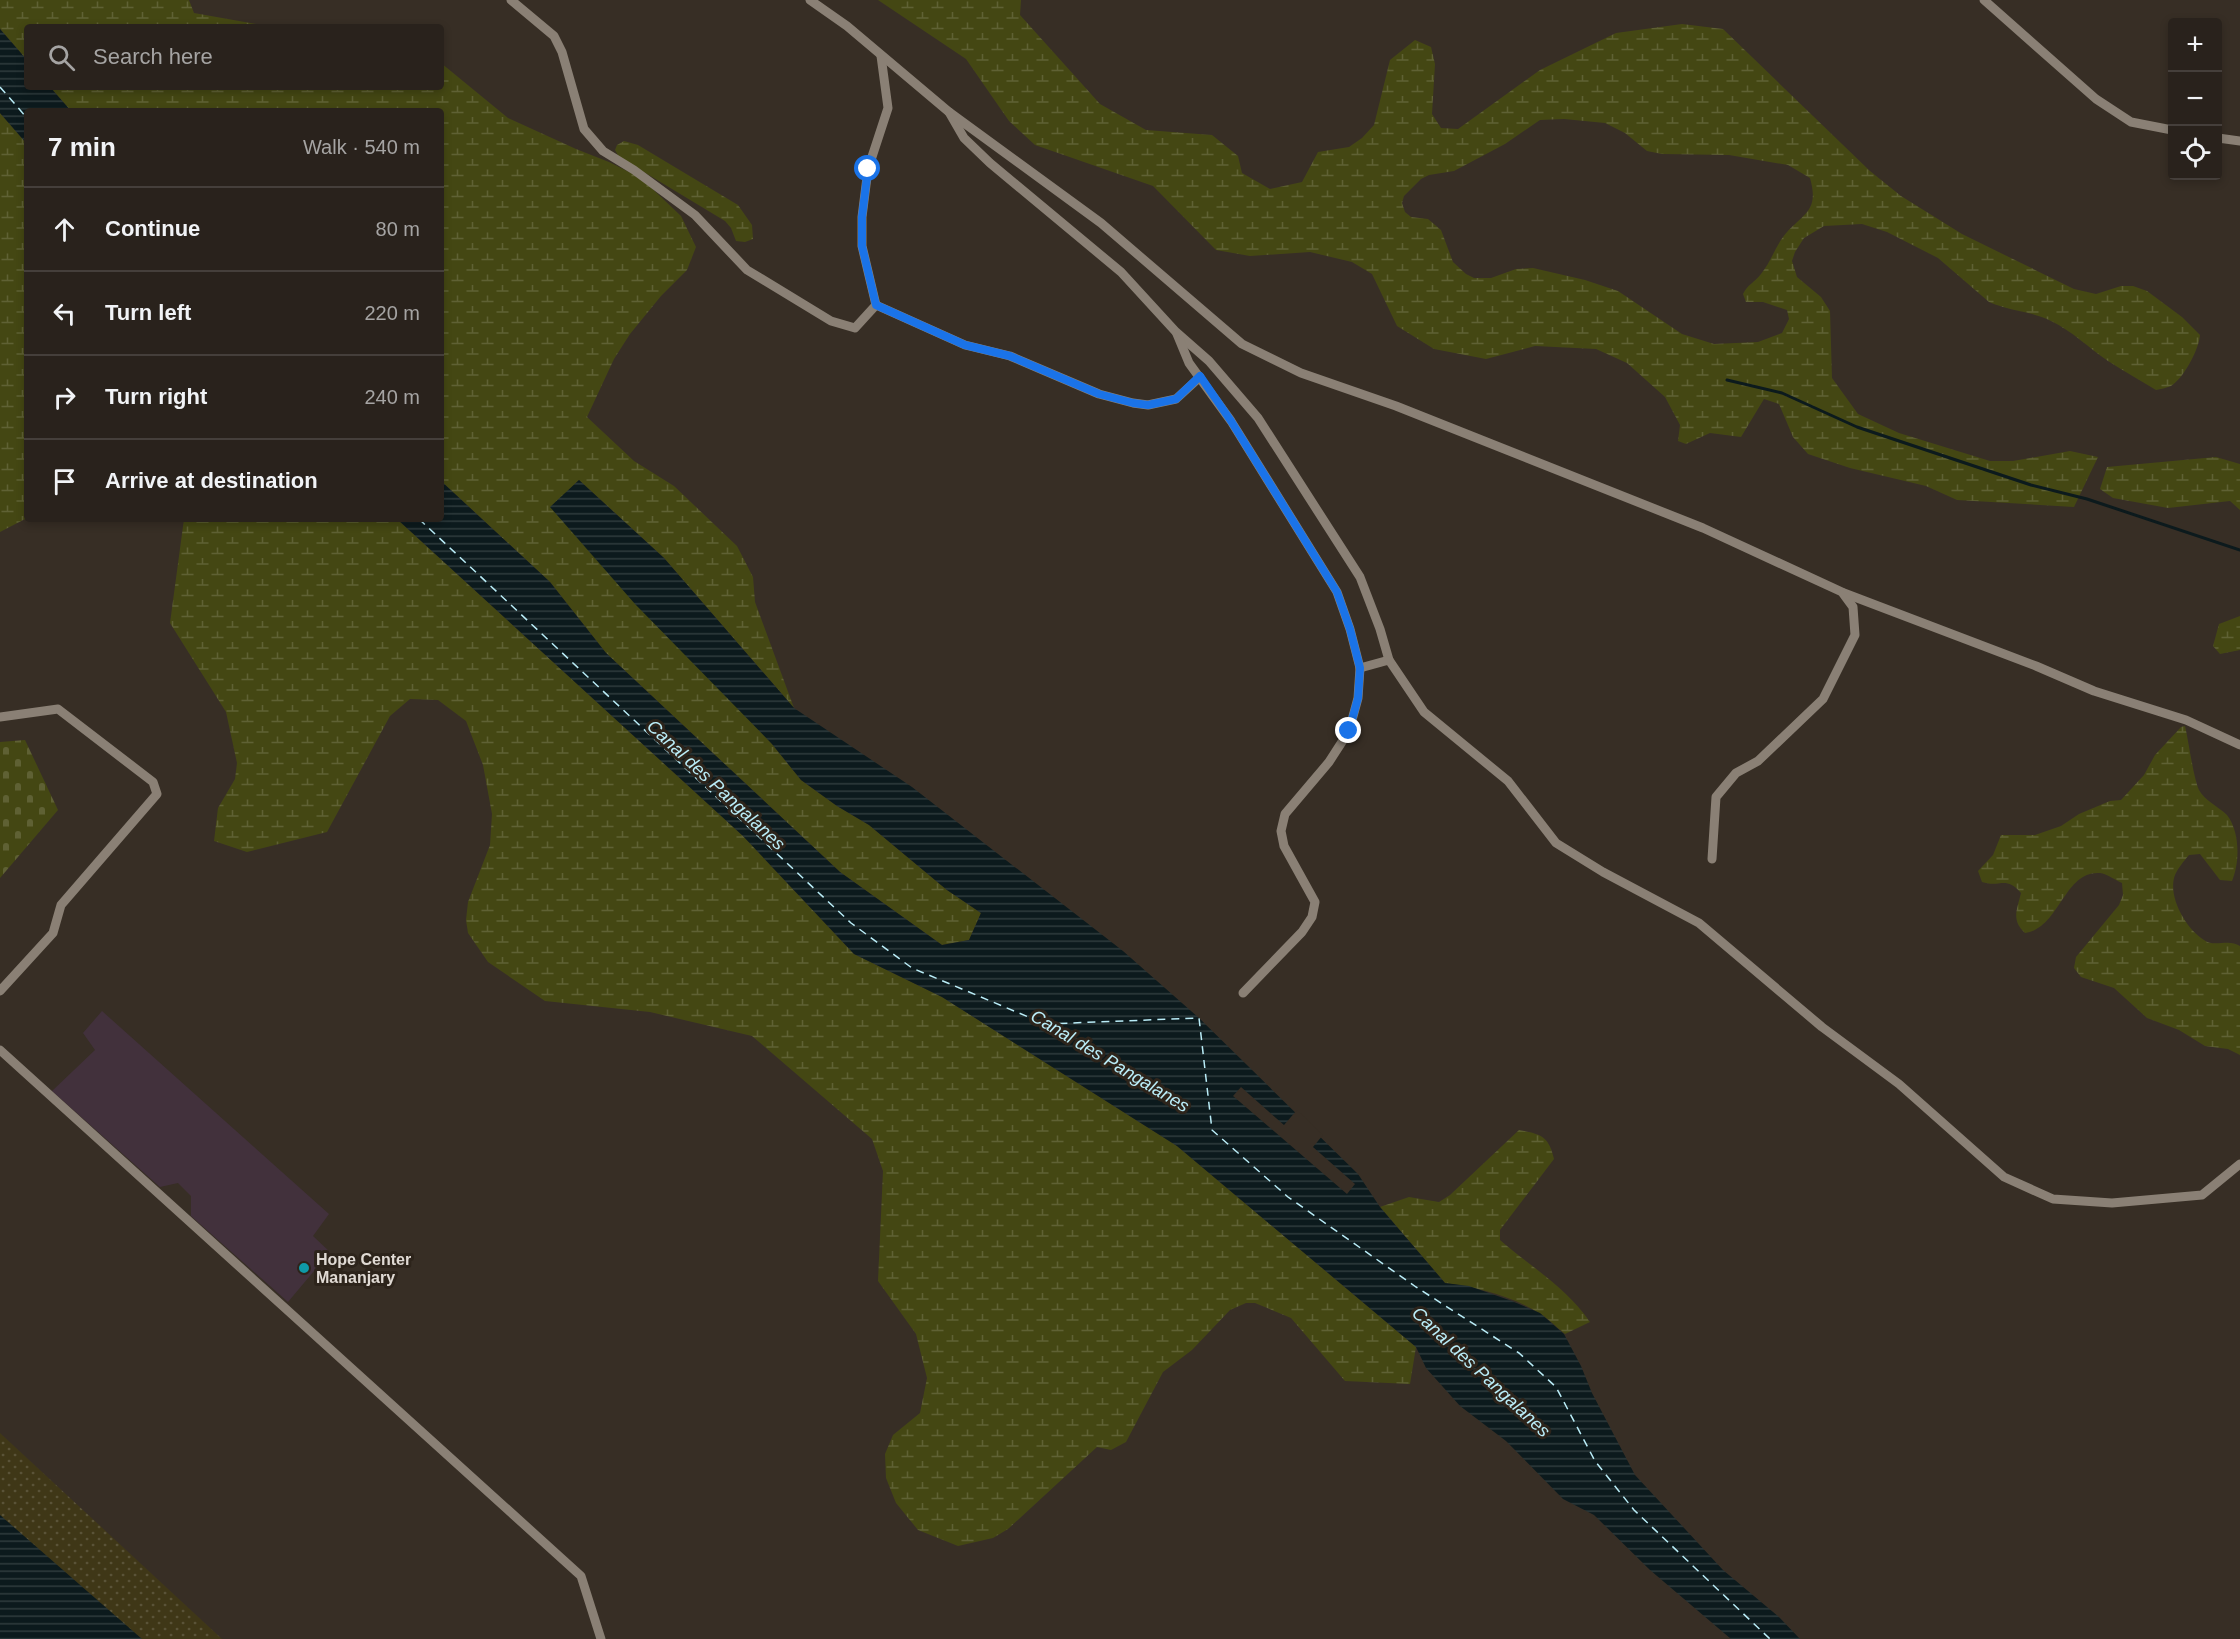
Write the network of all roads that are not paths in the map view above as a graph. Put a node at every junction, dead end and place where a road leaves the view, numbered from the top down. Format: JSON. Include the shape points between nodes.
{"nodes":[{"id":1,"x":512,"y":0,"type":"edge"},
{"id":2,"x":810,"y":0,"type":"edge"},
{"id":3,"x":1984,"y":0,"type":"edge"},
{"id":4,"x":881,"y":56,"type":"junction"},
{"id":5,"x":949,"y":112,"type":"junction"},
{"id":6,"x":2168,"y":129,"type":"edge"},
{"id":7,"x":2222,"y":139,"type":"edge"},
{"id":8,"x":2240,"y":141,"type":"edge"},
{"id":9,"x":876,"y":305,"type":"junction"},
{"id":10,"x":1176,"y":332,"type":"junction"},
{"id":11,"x":1200,"y":376,"type":"junction"},
{"id":12,"x":1842,"y":592,"type":"junction"},
{"id":13,"x":1389,"y":660,"type":"junction"},
{"id":14,"x":1360,"y":668,"type":"junction"},
{"id":15,"x":0,"y":717,"type":"edge"},
{"id":16,"x":2240,"y":745,"type":"edge"},
{"id":17,"x":1712,"y":859,"type":"dead end"},
{"id":18,"x":0,"y":991,"type":"edge"},
{"id":19,"x":1243,"y":993,"type":"dead end"},
{"id":20,"x":0,"y":1050,"type":"edge"},
{"id":21,"x":2238,"y":1170,"type":"edge"},
{"id":22,"x":601,"y":1639,"type":"edge"}],
"edges":[{"from":1,"to":9,"type":"street","via":[[554,36],[584,129],[603,152],[695,215],[747,270],[831,321],[855,328]]},
{"from":2,"to":4,"type":"street"},
{"from":3,"to":6,"type":"street","via":[[2096,99],[2131,122]]},
{"from":4,"to":5,"type":"street"},
{"from":4,"to":9,"type":"street","via":[[888,108],[868,169],[862,217],[862,246]]},
{"from":5,"to":10,"type":"street","via":[[964,138],[990,164],[1121,272]]},
{"from":5,"to":12,"type":"street","via":[[1101,223],[1242,344],[1301,374],[1396,406],[1703,528]]},
{"from":7,"to":8,"type":"street"},
{"from":9,"to":11,"type":"street","via":[[965,345],[1010,356],[1099,394],[1133,403],[1148,405],[1176,399]]},
{"from":10,"to":11,"type":"street","via":[[1189,363]]},
{"from":10,"to":13,"type":"street","via":[[1209,361],[1258,418],[1360,577]]},
{"from":11,"to":14,"type":"street","via":[[1337,592]]},
{"from":12,"to":16,"type":"street","via":[[2094,691],[2186,720]]},
{"from":12,"to":17,"type":"street","via":[[1854,607],[1855,635],[1822,699],[1758,761],[1737,773],[1716,797]]},
{"from":13,"to":14,"type":"street"},
{"from":13,"to":21,"type":"street","via":[[1424,712],[1508,782],[1556,843],[1698,923],[1821,1027],[1899,1084],[2004,1177],[2053,1199],[2112,1203],[2202,1195]]},
{"from":14,"to":19,"type":"street","via":[[1358,698],[1349,731],[1329,762],[1285,814],[1281,831],[1284,846],[1315,902],[1312,917]]},
{"from":15,"to":18,"type":"street","via":[[57,709],[153,782],[156,794],[61,905],[53,933]]},
{"from":20,"to":22,"type":"street","via":[[581,1576]]}]}
